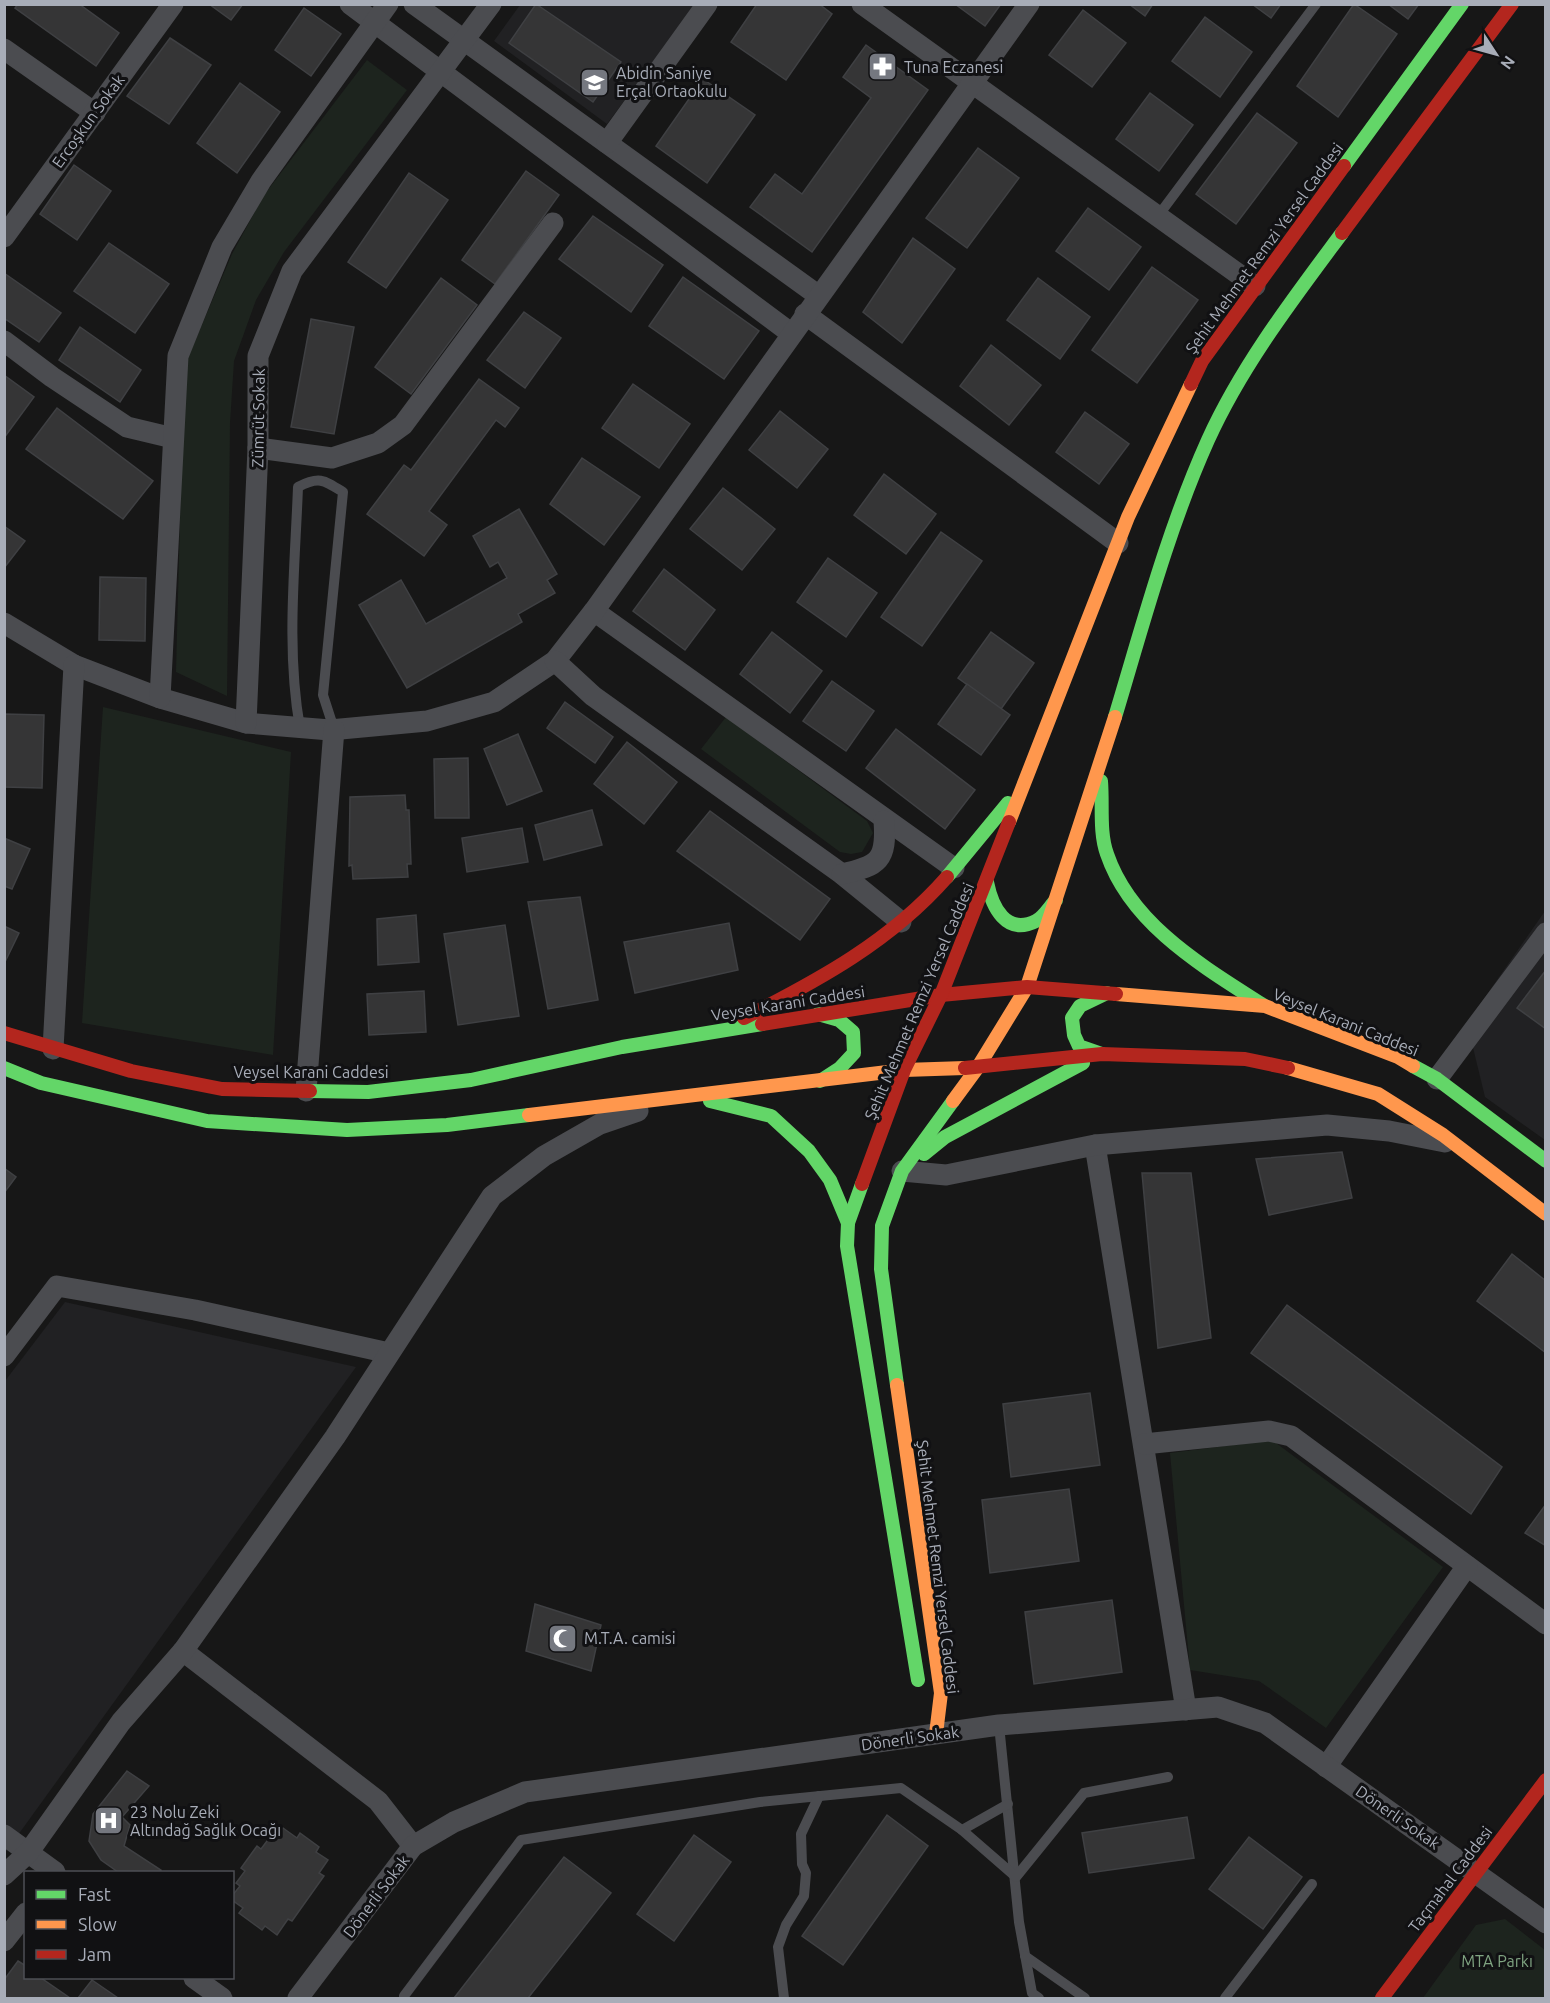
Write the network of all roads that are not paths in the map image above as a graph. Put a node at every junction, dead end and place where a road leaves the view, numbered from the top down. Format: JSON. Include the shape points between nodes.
{"nodes":[{"id":1,"x":172,"y":4,"type":"edge"},
{"id":2,"x":350,"y":4,"type":"edge"},
{"id":3,"x":388,"y":4,"type":"edge"},
{"id":4,"x":414,"y":4,"type":"edge"},
{"id":5,"x":491,"y":4,"type":"edge"},
{"id":6,"x":707,"y":4,"type":"edge"},
{"id":7,"x":862,"y":4,"type":"edge"},
{"id":8,"x":1029,"y":4,"type":"edge"},
{"id":9,"x":1317,"y":4,"type":"edge"},
{"id":10,"x":1462,"y":4,"type":"edge"},
{"id":11,"x":1512,"y":4,"type":"edge"},
{"id":12,"x":375,"y":22,"type":"junction"},
{"id":13,"x":464,"y":41,"type":"junction"},
{"id":14,"x":4,"y":49,"type":"edge"},
{"id":15,"x":442,"y":72,"type":"junction"},
{"id":16,"x":972,"y":83,"type":"junction"},
{"id":17,"x":94,"y":112,"type":"junction"},
{"id":18,"x":607,"y":144,"type":"junction"},
{"id":19,"x":1158,"y":216,"type":"junction"},
{"id":20,"x":553,"y":223,"type":"dead end"},
{"id":21,"x":4,"y":237,"type":"edge"},
{"id":22,"x":1255,"y":286,"type":"junction"},
{"id":23,"x":819,"y":296,"type":"junction"},
{"id":24,"x":806,"y":314,"type":"junction"},
{"id":25,"x":792,"y":334,"type":"junction"},
{"id":26,"x":4,"y":341,"type":"edge"},
{"id":27,"x":173,"y":438,"type":"junction"},
{"id":28,"x":258,"y":448,"type":"junction"},
{"id":29,"x":1118,"y":543,"type":"junction"},
{"id":30,"x":594,"y":611,"type":"junction"},
{"id":31,"x":4,"y":623,"type":"edge"},
{"id":32,"x":555,"y":661,"type":"junction"},
{"id":33,"x":74,"y":665,"type":"junction"},
{"id":34,"x":160,"y":698,"type":"junction"},
{"id":35,"x":246,"y":723,"type":"junction"},
{"id":36,"x":300,"y":728,"type":"junction"},
{"id":37,"x":334,"y":729,"type":"junction"},
{"id":38,"x":1100,"y":768,"type":"junction"},
{"id":39,"x":1023,"y":784,"type":"junction"},
{"id":40,"x":884,"y":821,"type":"junction"},
{"id":41,"x":954,"y":868,"type":"junction"},
{"id":42,"x":842,"y":874,"type":"junction"},
{"id":43,"x":987,"y":882,"type":"junction"},
{"id":44,"x":1056,"y":900,"type":"junction"},
{"id":45,"x":901,"y":922,"type":"junction"},
{"id":46,"x":1545,"y":933,"type":"edge"},
{"id":47,"x":1027,"y":987,"type":"junction"},
{"id":48,"x":1107,"y":993,"type":"junction"},
{"id":49,"x":941,"y":995,"type":"junction"},
{"id":50,"x":1265,"y":1006,"type":"junction"},
{"id":51,"x":818,"y":1014,"type":"junction"},
{"id":52,"x":717,"y":1031,"type":"junction"},
{"id":53,"x":4,"y":1033,"type":"edge"},
{"id":54,"x":53,"y":1049,"type":"junction"},
{"id":55,"x":1101,"y":1054,"type":"junction"},
{"id":56,"x":978,"y":1067,"type":"junction"},
{"id":57,"x":4,"y":1068,"type":"edge"},
{"id":58,"x":904,"y":1070,"type":"junction"},
{"id":59,"x":1437,"y":1079,"type":"junction"},
{"id":60,"x":820,"y":1081,"type":"junction"},
{"id":61,"x":306,"y":1090,"type":"junction"},
{"id":62,"x":681,"y":1096,"type":"junction"},
{"id":63,"x":1455,"y":1144,"type":"junction"},
{"id":64,"x":1095,"y":1145,"type":"junction"},
{"id":65,"x":1545,"y":1161,"type":"edge"},
{"id":66,"x":902,"y":1171,"type":"junction"},
{"id":67,"x":1545,"y":1214,"type":"edge"},
{"id":68,"x":848,"y":1223,"type":"junction"},
{"id":69,"x":389,"y":1353,"type":"junction"},
{"id":70,"x":4,"y":1356,"type":"edge"},
{"id":71,"x":1144,"y":1444,"type":"junction"},
{"id":72,"x":1467,"y":1566,"type":"junction"},
{"id":73,"x":1545,"y":1624,"type":"edge"},
{"id":74,"x":183,"y":1651,"type":"junction"},
{"id":75,"x":1186,"y":1710,"type":"junction"},
{"id":76,"x":999,"y":1725,"type":"junction"},
{"id":77,"x":936,"y":1734,"type":"junction"},
{"id":78,"x":1326,"y":1767,"type":"junction"},
{"id":79,"x":1168,"y":1777,"type":"dead end"},
{"id":80,"x":1545,"y":1780,"type":"edge"},
{"id":81,"x":819,"y":1796,"type":"junction"},
{"id":82,"x":1008,"y":1804,"type":"junction"},
{"id":83,"x":962,"y":1830,"type":"junction"},
{"id":84,"x":4,"y":1835,"type":"edge"},
{"id":85,"x":413,"y":1846,"type":"junction"},
{"id":86,"x":28,"y":1853,"type":"junction"},
{"id":87,"x":54,"y":1871,"type":"edge"},
{"id":88,"x":1476,"y":1873,"type":"junction"},
{"id":89,"x":4,"y":1875,"type":"edge"},
{"id":90,"x":1016,"y":1877,"type":"junction"},
{"id":91,"x":1311,"y":1884,"type":"dead end"},
{"id":92,"x":24,"y":1915,"type":"edge"},
{"id":93,"x":1545,"y":1923,"type":"edge"},
{"id":94,"x":4,"y":1941,"type":"edge"},
{"id":95,"x":1025,"y":1956,"type":"junction"},
{"id":96,"x":197,"y":1979,"type":"edge"},
{"id":97,"x":404,"y":1996,"type":"dead end"},
{"id":98,"x":782,"y":1997,"type":"edge"},
{"id":99,"x":222,"y":1998,"type":"edge"},
{"id":100,"x":298,"y":1998,"type":"edge"},
{"id":101,"x":1039,"y":1998,"type":"edge"},
{"id":102,"x":1085,"y":1998,"type":"edge"},
{"id":103,"x":1225,"y":1998,"type":"edge"},
{"id":104,"x":1382,"y":1998,"type":"edge"}],
"edges":[{"from":1,"to":17,"type":"street","name":"Ercoşkun Sokak"},
{"from":2,"to":12,"type":"street"},
{"from":3,"to":12,"type":"street"},
{"from":4,"to":13,"type":"street"},
{"from":5,"to":13,"type":"street","name":"Zümrüt Sokak"},
{"from":6,"to":18,"type":"street"},
{"from":7,"to":16,"type":"street"},
{"from":8,"to":16,"type":"street"},
{"from":9,"to":19,"type":"lane"},
{"from":10,"to":22,"type":"main road","name":"Şehit Mehmet Remzi Yersel Caddesi"},
{"from":11,"to":38,"type":"main road","name":"Şehit Mehmet Remzi Yersel Caddesi","via":[[1271,329],[1209,438],[1173,525]]},
{"from":12,"to":15,"type":"street"},
{"from":12,"to":27,"type":"street","via":[[261,181],[222,247],[178,356]]},
{"from":13,"to":15,"type":"street","name":"Zümrüt Sokak"},
{"from":13,"to":18,"type":"street"},
{"from":14,"to":17,"type":"street"},
{"from":15,"to":25,"type":"street"},
{"from":15,"to":28,"type":"street","name":"Zümrüt Sokak","via":[[292,271],[258,356]]},
{"from":16,"to":19,"type":"street"},
{"from":16,"to":23,"type":"street"},
{"from":17,"to":21,"type":"street","name":"Ercoşkun Sokak"},
{"from":18,"to":23,"type":"street"},
{"from":19,"to":22,"type":"street"},
{"from":20,"to":28,"type":"street","via":[[403,426],[378,443],[332,458]]},
{"from":22,"to":29,"type":"main road","name":"Şehit Mehmet Remzi Yersel Caddesi","via":[[1202,361]]},
{"from":23,"to":24,"type":"street"},
{"from":24,"to":25,"type":"street"},
{"from":24,"to":29,"type":"street"},
{"from":25,"to":30,"type":"street"},
{"from":26,"to":27,"type":"street","via":[[127,427]]},
{"from":27,"to":34,"type":"street"},
{"from":28,"to":35,"type":"street","name":"Zümrüt Sokak"},
{"from":29,"to":39,"type":"main road","name":"Şehit Mehmet Remzi Yersel Caddesi"},
{"from":30,"to":32,"type":"street"},
{"from":30,"to":40,"type":"street"},
{"from":31,"to":33,"type":"street"},
{"from":32,"to":37,"type":"street","via":[[494,702],[427,721]]},
{"from":32,"to":42,"type":"street","via":[[593,696]]},
{"from":33,"to":34,"type":"street"},
{"from":33,"to":54,"type":"street"},
{"from":34,"to":35,"type":"street"},
{"from":35,"to":36,"type":"street"},
{"from":36,"to":37,"type":"street"},
{"from":36,"to":37,"type":"lane","via":[[292,627],[298,487],[312,479],[327,482],[343,492],[323,695]]},
{"from":37,"to":61,"type":"street"},
{"from":38,"to":44,"type":"main road","name":"Şehit Mehmet Remzi Yersel Caddesi"},
{"from":38,"to":50,"type":"main road","via":[[1107,853],[1130,897],[1162,934]]},
{"from":39,"to":41,"type":"main road"},
{"from":39,"to":43,"type":"main road","name":"Şehit Mehmet Remzi Yersel Caddesi"},
{"from":40,"to":41,"type":"street"},
{"from":40,"to":42,"type":"street","via":[[886,844],[880,858],[868,868]]},
{"from":41,"to":45,"type":"main road"},
{"from":42,"to":45,"type":"street"},
{"from":43,"to":44,"type":"main road","via":[[991,902],[1002,920],[1019,926],[1038,920]]},
{"from":43,"to":49,"type":"main road","name":"Şehit Mehmet Remzi Yersel Caddesi"},
{"from":44,"to":47,"type":"main road","name":"Şehit Mehmet Remzi Yersel Caddesi"},
{"from":45,"to":52,"type":"main road","via":[[834,972]]},
{"from":46,"to":59,"type":"street"},
{"from":47,"to":48,"type":"main road","name":"Veysel Karani Caddesi"},
{"from":47,"to":49,"type":"main road","name":"Veysel Karani Caddesi"},
{"from":47,"to":56,"type":"main road","name":"Şehit Mehmet Remzi Yersel Caddesi"},
{"from":48,"to":50,"type":"main road","name":"Veysel Karani Caddesi"},
{"from":48,"to":55,"type":"main road","via":[[1086,1000],[1072,1014],[1070,1031],[1078,1046]]},
{"from":49,"to":51,"type":"main road","name":"Veysel Karani Caddesi"},
{"from":49,"to":58,"type":"main road","name":"Şehit Mehmet Remzi Yersel Caddesi"},
{"from":50,"to":59,"type":"main road","name":"Veysel Karani Caddesi","via":[[1398,1057]]},
{"from":51,"to":52,"type":"main road","name":"Veysel Karani Caddesi"},
{"from":51,"to":60,"type":"main road","via":[[839,1020],[853,1032],[854,1053]]},
{"from":52,"to":61,"type":"main road","name":"Veysel Karani Caddesi","via":[[471,1080],[368,1092]]},
{"from":53,"to":54,"type":"main road","name":"Veysel Karani Caddesi"},
{"from":54,"to":61,"type":"main road","name":"Veysel Karani Caddesi","via":[[131,1071],[222,1089]]},
{"from":55,"to":56,"type":"main road"},
{"from":55,"to":63,"type":"main road","via":[[1245,1059],[1312,1073],[1378,1094]]},
{"from":55,"to":66,"type":"main road","via":[[945,1137]]},
{"from":56,"to":58,"type":"main road"},
{"from":56,"to":66,"type":"main road","name":"Şehit Mehmet Remzi Yersel Caddesi"},
{"from":57,"to":62,"type":"main road","via":[[41,1083],[207,1121],[347,1130],[447,1125]]},
{"from":58,"to":60,"type":"main road"},
{"from":58,"to":68,"type":"main road","name":"Şehit Mehmet Remzi Yersel Caddesi"},
{"from":59,"to":65,"type":"main road","name":"Veysel Karani Caddesi"},
{"from":60,"to":62,"type":"main road"},
{"from":62,"to":68,"type":"main road","via":[[771,1116],[809,1151],[830,1180]]},
{"from":62,"to":69,"type":"street","via":[[600,1124],[544,1156],[492,1196]]},
{"from":63,"to":64,"type":"street","via":[[1389,1131],[1327,1125]]},
{"from":63,"to":67,"type":"main road"},
{"from":64,"to":66,"type":"street","via":[[946,1175]]},
{"from":64,"to":71,"type":"street"},
{"from":66,"to":77,"type":"main road","name":"Şehit Mehmet Remzi Yersel Caddesi","via":[[882,1226],[881,1269],[941,1693]]},
{"from":68,"to":77,"type":"main road","name":"Şehit Mehmet Remzi Yersel Caddesi","via":[[849,1258],[923,1704]]},
{"from":69,"to":70,"type":"street","via":[[195,1310],[57,1286]]},
{"from":69,"to":74,"type":"street","via":[[335,1437]]},
{"from":71,"to":72,"type":"street","via":[[1269,1431],[1291,1436]]},
{"from":71,"to":75,"type":"street"},
{"from":72,"to":73,"type":"street"},
{"from":72,"to":78,"type":"street"},
{"from":74,"to":85,"type":"street","via":[[378,1801]]},
{"from":74,"to":86,"type":"street","via":[[121,1722]]},
{"from":75,"to":76,"type":"street","name":"Dönerli Sokak"},
{"from":75,"to":78,"type":"street","name":"Dönerli Sokak","via":[[1218,1707],[1265,1724]]},
{"from":76,"to":77,"type":"street","name":"Dönerli Sokak"},
{"from":76,"to":82,"type":"lane"},
{"from":77,"to":85,"type":"street","name":"Dönerli Sokak","via":[[525,1792],[454,1822]]},
{"from":78,"to":88,"type":"street","name":"Dönerli Sokak"},
{"from":79,"to":90,"type":"lane","via":[[1084,1793]]},
{"from":80,"to":88,"type":"main road","name":"Taçmahal Caddesi"},
{"from":81,"to":83,"type":"lane","via":[[901,1788]]},
{"from":81,"to":97,"type":"lane","via":[[521,1840]]},
{"from":81,"to":98,"type":"lane","via":[[801,1834],[806,1873],[804,1896],[778,1947]]},
{"from":82,"to":83,"type":"lane"},
{"from":82,"to":90,"type":"lane"},
{"from":83,"to":90,"type":"lane"},
{"from":84,"to":86,"type":"street"},
{"from":85,"to":100,"type":"street","name":"Dönerli Sokak"},
{"from":86,"to":87,"type":"street"},
{"from":86,"to":89,"type":"street"},
{"from":88,"to":93,"type":"street","name":"Dönerli Sokak"},
{"from":88,"to":104,"type":"main road","name":"Taçmahal Caddesi"},
{"from":90,"to":95,"type":"lane"},
{"from":91,"to":103,"type":"lane"},
{"from":92,"to":94,"type":"street"},
{"from":95,"to":101,"type":"lane","via":[[1032,1993]]},
{"from":95,"to":102,"type":"lane"},
{"from":96,"to":99,"type":"street"}]}
